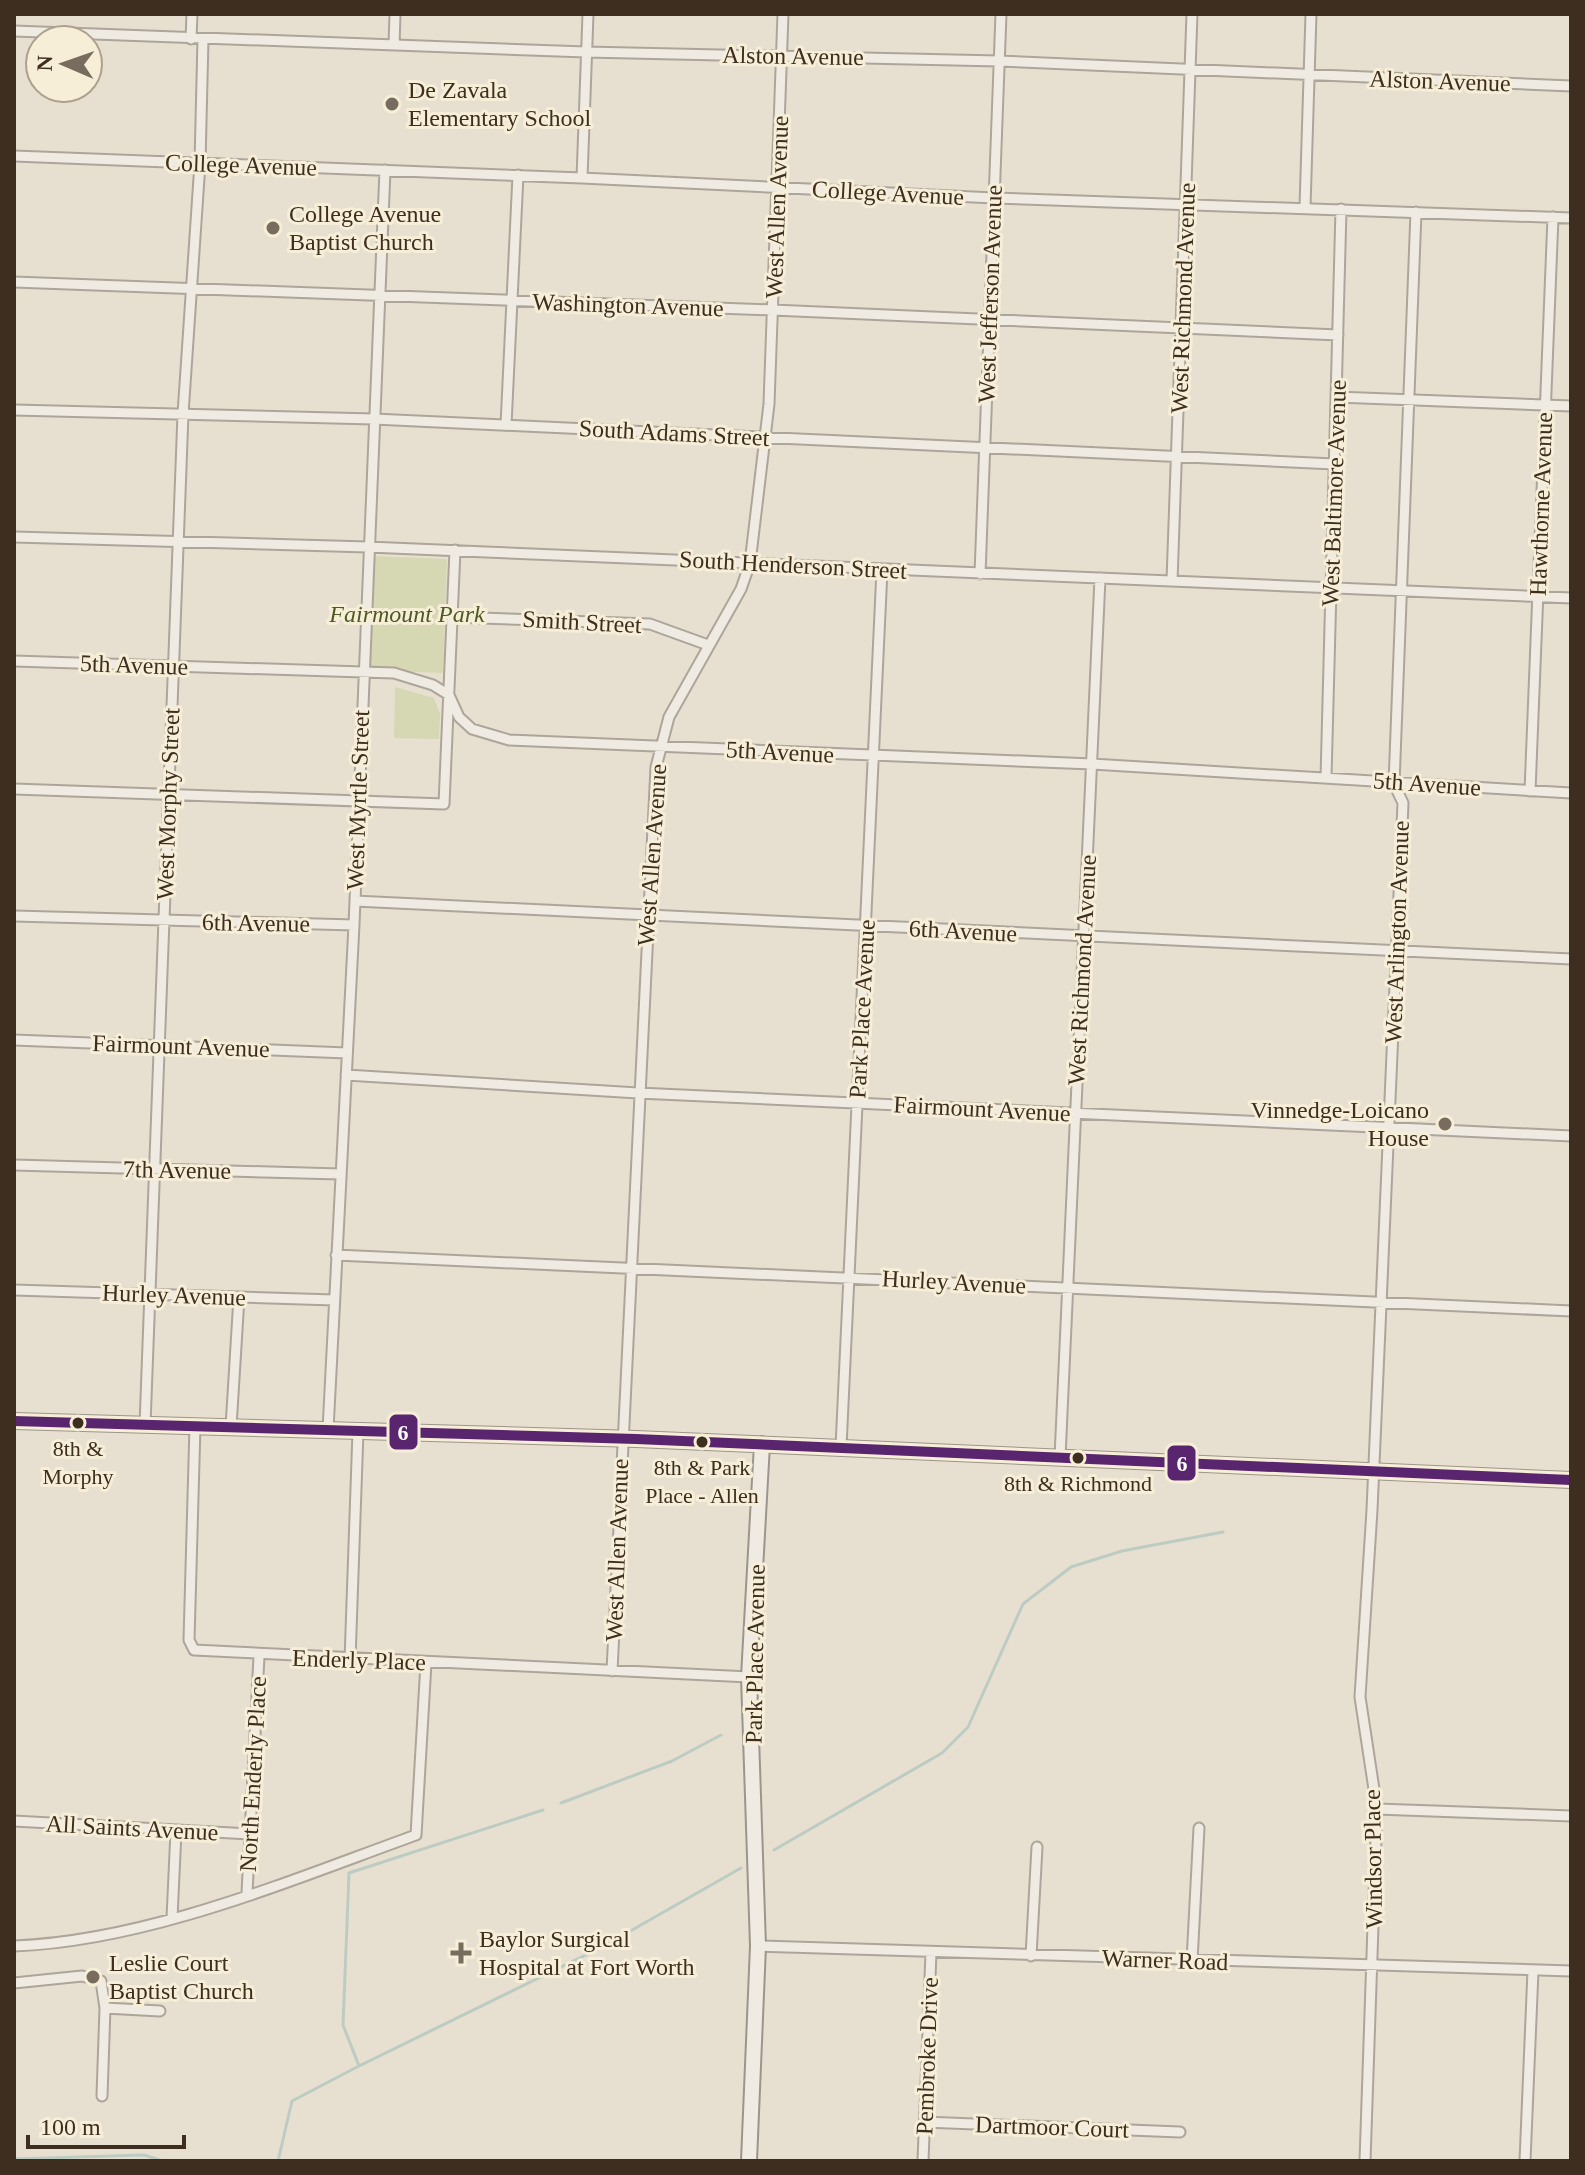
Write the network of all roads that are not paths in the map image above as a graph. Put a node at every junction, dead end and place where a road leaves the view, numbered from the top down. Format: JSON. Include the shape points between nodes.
{"nodes":[{"id":1,"x":192,"y":14,"type":"edge"},
{"id":2,"x":395,"y":14,"type":"edge"},
{"id":3,"x":588,"y":14,"type":"edge"},
{"id":4,"x":783,"y":14,"type":"edge"},
{"id":5,"x":1001,"y":14,"type":"edge"},
{"id":6,"x":1192,"y":14,"type":"edge"},
{"id":7,"x":1311,"y":14,"type":"edge"},
{"id":8,"x":14,"y":31,"type":"edge"},
{"id":9,"x":191,"y":39,"type":"junction"},
{"id":10,"x":203,"y":39,"type":"junction"},
{"id":11,"x":394,"y":45,"type":"junction"},
{"id":12,"x":586,"y":52,"type":"junction"},
{"id":13,"x":782,"y":55,"type":"junction"},
{"id":14,"x":999,"y":61,"type":"junction"},
{"id":15,"x":1191,"y":73,"type":"junction"},
{"id":16,"x":1309,"y":76,"type":"junction"},
{"id":17,"x":1571,"y":86,"type":"edge"},
{"id":18,"x":14,"y":156,"type":"edge"},
{"id":19,"x":200,"y":163,"type":"junction"},
{"id":20,"x":385,"y":170,"type":"junction"},
{"id":21,"x":518,"y":175,"type":"junction"},
{"id":22,"x":582,"y":178,"type":"junction"},
{"id":23,"x":777,"y":187,"type":"junction"},
{"id":24,"x":994,"y":198,"type":"junction"},
{"id":25,"x":1186,"y":203,"type":"junction"},
{"id":26,"x":1305,"y":207,"type":"junction"},
{"id":27,"x":1341,"y":209,"type":"junction"},
{"id":28,"x":1416,"y":212,"type":"junction"},
{"id":29,"x":1553,"y":217,"type":"junction"},
{"id":30,"x":1571,"y":218,"type":"edge"},
{"id":31,"x":14,"y":282,"type":"edge"},
{"id":32,"x":192,"y":289,"type":"junction"},
{"id":33,"x":379,"y":295,"type":"junction"},
{"id":34,"x":513,"y":300,"type":"junction"},
{"id":35,"x":773,"y":310,"type":"junction"},
{"id":36,"x":989,"y":320,"type":"junction"},
{"id":37,"x":1181,"y":329,"type":"junction"},
{"id":38,"x":1338,"y":335,"type":"junction"},
{"id":39,"x":1336,"y":397,"type":"junction"},
{"id":40,"x":1409,"y":399,"type":"junction"},
{"id":41,"x":1546,"y":405,"type":"junction"},
{"id":42,"x":1571,"y":406,"type":"edge"},
{"id":43,"x":14,"y":410,"type":"edge"},
{"id":44,"x":183,"y":414,"type":"junction"},
{"id":45,"x":374,"y":419,"type":"junction"},
{"id":46,"x":506,"y":425,"type":"junction"},
{"id":47,"x":766,"y":437,"type":"junction"},
{"id":48,"x":985,"y":446,"type":"junction"},
{"id":49,"x":1177,"y":454,"type":"junction"},
{"id":50,"x":1334,"y":464,"type":"junction"},
{"id":51,"x":14,"y":537,"type":"edge"},
{"id":52,"x":178,"y":542,"type":"junction"},
{"id":53,"x":368,"y":547,"type":"junction"},
{"id":54,"x":455,"y":550,"type":"junction"},
{"id":55,"x":750,"y":563,"type":"junction"},
{"id":56,"x":882,"y":570,"type":"junction"},
{"id":57,"x":980,"y":574,"type":"junction"},
{"id":58,"x":1100,"y":578,"type":"junction"},
{"id":59,"x":1172,"y":581,"type":"junction"},
{"id":60,"x":1331,"y":588,"type":"junction"},
{"id":61,"x":1401,"y":591,"type":"junction"},
{"id":62,"x":1538,"y":597,"type":"junction"},
{"id":63,"x":1571,"y":598,"type":"edge"},
{"id":64,"x":452,"y":617,"type":"junction"},
{"id":65,"x":708,"y":645,"type":"junction"},
{"id":66,"x":14,"y":661,"type":"edge"},
{"id":67,"x":173,"y":667,"type":"junction"},
{"id":68,"x":362,"y":673,"type":"junction"},
{"id":69,"x":449,"y":695,"type":"junction"},
{"id":70,"x":661,"y":746,"type":"junction"},
{"id":71,"x":874,"y":757,"type":"junction"},
{"id":72,"x":1092,"y":764,"type":"junction"},
{"id":73,"x":1326,"y":778,"type":"junction"},
{"id":74,"x":1394,"y":784,"type":"junction"},
{"id":75,"x":14,"y":789,"type":"edge"},
{"id":76,"x":1530,"y":791,"type":"junction"},
{"id":77,"x":1571,"y":793,"type":"edge"},
{"id":78,"x":169,"y":794,"type":"junction"},
{"id":79,"x":359,"y":801,"type":"junction"},
{"id":80,"x":355,"y":901,"type":"junction"},
{"id":81,"x":647,"y":915,"type":"junction"},
{"id":82,"x":14,"y":916,"type":"edge"},
{"id":83,"x":164,"y":921,"type":"junction"},
{"id":84,"x":354,"y":925,"type":"junction"},
{"id":85,"x":865,"y":927,"type":"junction"},
{"id":86,"x":1084,"y":937,"type":"junction"},
{"id":87,"x":1396,"y":951,"type":"junction"},
{"id":88,"x":1571,"y":959,"type":"edge"},
{"id":89,"x":14,"y":1040,"type":"edge"},
{"id":90,"x":159,"y":1045,"type":"junction"},
{"id":91,"x":347,"y":1053,"type":"junction"},
{"id":92,"x":346,"y":1075,"type":"junction"},
{"id":93,"x":638,"y":1093,"type":"junction"},
{"id":94,"x":857,"y":1103,"type":"junction"},
{"id":95,"x":1076,"y":1113,"type":"junction"},
{"id":96,"x":1389,"y":1128,"type":"junction"},
{"id":97,"x":1571,"y":1136,"type":"edge"},
{"id":98,"x":14,"y":1165,"type":"edge"},
{"id":99,"x":154,"y":1170,"type":"junction"},
{"id":100,"x":340,"y":1174,"type":"junction"},
{"id":101,"x":336,"y":1255,"type":"junction"},
{"id":102,"x":629,"y":1268,"type":"junction"},
{"id":103,"x":849,"y":1277,"type":"junction"},
{"id":104,"x":1068,"y":1287,"type":"junction"},
{"id":105,"x":14,"y":1290,"type":"edge"},
{"id":106,"x":150,"y":1294,"type":"junction"},
{"id":107,"x":239,"y":1297,"type":"junction"},
{"id":108,"x":334,"y":1300,"type":"junction"},
{"id":109,"x":1381,"y":1302,"type":"junction"},
{"id":110,"x":1571,"y":1311,"type":"edge"},
{"id":111,"x":14,"y":1421,"type":"edge"},
{"id":112,"x":145,"y":1425,"type":"junction"},
{"id":113,"x":195,"y":1426,"type":"junction"},
{"id":114,"x":231,"y":1427,"type":"junction"},
{"id":115,"x":328,"y":1430,"type":"junction"},
{"id":116,"x":358,"y":1431,"type":"junction"},
{"id":117,"x":621,"y":1439,"type":"junction"},
{"id":118,"x":762,"y":1444,"type":"junction"},
{"id":119,"x":841,"y":1447,"type":"junction"},
{"id":120,"x":1060,"y":1457,"type":"junction"},
{"id":121,"x":1374,"y":1473,"type":"junction"},
{"id":122,"x":1571,"y":1480,"type":"edge"},
{"id":123,"x":1372,"y":1510,"type":"joint"},
{"id":124,"x":259,"y":1656,"type":"junction"},
{"id":125,"x":350,"y":1660,"type":"junction"},
{"id":126,"x":426,"y":1663,"type":"junction"},
{"id":127,"x":612,"y":1671,"type":"junction"},
{"id":128,"x":749,"y":1677,"type":"junction"},
{"id":129,"x":1377,"y":1809,"type":"junction"},
{"id":130,"x":1571,"y":1816,"type":"edge"},
{"id":131,"x":14,"y":1821,"type":"edge"},
{"id":132,"x":1199,"y":1828,"type":"dead end"},
{"id":133,"x":176,"y":1831,"type":"junction"},
{"id":134,"x":250,"y":1834,"type":"junction"},
{"id":135,"x":1037,"y":1847,"type":"dead end"},
{"id":136,"x":247,"y":1893,"type":"junction"},
{"id":137,"x":172,"y":1918,"type":"junction"},
{"id":138,"x":758,"y":1938,"type":"junction"},
{"id":139,"x":14,"y":1946,"type":"edge"},
{"id":140,"x":931,"y":1952,"type":"junction"},
{"id":141,"x":1031,"y":1956,"type":"junction"},
{"id":142,"x":1192,"y":1961,"type":"junction"},
{"id":143,"x":1373,"y":1965,"type":"junction"},
{"id":144,"x":1533,"y":1971,"type":"junction"},
{"id":145,"x":1571,"y":1971,"type":"edge"},
{"id":146,"x":14,"y":1983,"type":"edge"},
{"id":147,"x":105,"y":2008,"type":"junction"},
{"id":148,"x":160,"y":2011,"type":"dead end"},
{"id":149,"x":102,"y":2096,"type":"dead end"},
{"id":150,"x":924,"y":2122,"type":"junction"},
{"id":151,"x":1180,"y":2132,"type":"dead end"},
{"id":152,"x":749,"y":2161,"type":"edge"},
{"id":153,"x":923,"y":2161,"type":"edge"},
{"id":154,"x":1365,"y":2161,"type":"edge"},
{"id":155,"x":1525,"y":2161,"type":"edge"}],
"edges":[{"from":1,"to":9,"type":"street"},
{"from":2,"to":11,"type":"street"},
{"from":3,"to":12,"type":"street"},
{"from":4,"to":13,"type":"street","name":"West Allen Avenue"},
{"from":5,"to":14,"type":"street","name":"West Jefferson Avenue"},
{"from":6,"to":15,"type":"street","name":"West Richmond Avenue"},
{"from":7,"to":16,"type":"street"},
{"from":8,"to":9,"type":"street","name":"Alston Avenue"},
{"from":9,"to":10,"type":"street","name":"Alston Avenue"},
{"from":10,"to":11,"type":"street","name":"Alston Avenue"},
{"from":10,"to":19,"type":"street","name":"West Morphy Street"},
{"from":11,"to":12,"type":"street","name":"Alston Avenue"},
{"from":12,"to":13,"type":"street","name":"Alston Avenue"},
{"from":12,"to":22,"type":"street"},
{"from":13,"to":14,"type":"street","name":"Alston Avenue"},
{"from":13,"to":23,"type":"street","name":"West Allen Avenue"},
{"from":14,"to":15,"type":"street","name":"Alston Avenue"},
{"from":14,"to":24,"type":"street","name":"West Jefferson Avenue"},
{"from":15,"to":16,"type":"street","name":"Alston Avenue"},
{"from":15,"to":25,"type":"street","name":"West Richmond Avenue"},
{"from":16,"to":17,"type":"street","name":"Alston Avenue"},
{"from":16,"to":26,"type":"street"},
{"from":18,"to":19,"type":"street","name":"College Avenue"},
{"from":19,"to":20,"type":"street","name":"College Avenue"},
{"from":19,"to":32,"type":"street","name":"West Morphy Street"},
{"from":20,"to":21,"type":"street","name":"College Avenue"},
{"from":20,"to":33,"type":"street","name":"West Myrtle Street"},
{"from":21,"to":22,"type":"street","name":"College Avenue"},
{"from":21,"to":34,"type":"street"},
{"from":22,"to":23,"type":"street","name":"College Avenue"},
{"from":23,"to":24,"type":"street","name":"College Avenue"},
{"from":23,"to":35,"type":"street","name":"West Allen Avenue"},
{"from":24,"to":25,"type":"street","name":"College Avenue"},
{"from":24,"to":36,"type":"street","name":"West Jefferson Avenue"},
{"from":25,"to":26,"type":"street","name":"College Avenue"},
{"from":25,"to":37,"type":"street","name":"West Richmond Avenue"},
{"from":26,"to":27,"type":"street","name":"College Avenue"},
{"from":27,"to":28,"type":"street","name":"College Avenue"},
{"from":27,"to":38,"type":"street","name":"West Baltimore Avenue"},
{"from":28,"to":29,"type":"street","name":"College Avenue"},
{"from":28,"to":40,"type":"street","name":"West Arlington Avenue"},
{"from":29,"to":30,"type":"street","name":"College Avenue"},
{"from":29,"to":41,"type":"street","name":"Hawthorne Avenue"},
{"from":31,"to":32,"type":"street","name":"Washington Avenue"},
{"from":32,"to":33,"type":"street","name":"Washington Avenue"},
{"from":32,"to":44,"type":"street","name":"West Morphy Street"},
{"from":33,"to":34,"type":"street","name":"Washington Avenue"},
{"from":33,"to":45,"type":"street","name":"West Myrtle Street"},
{"from":34,"to":35,"type":"street","name":"Washington Avenue"},
{"from":34,"to":46,"type":"street"},
{"from":35,"to":36,"type":"street","name":"Washington Avenue"},
{"from":35,"to":47,"type":"street","name":"West Allen Avenue"},
{"from":36,"to":37,"type":"street","name":"Washington Avenue"},
{"from":36,"to":48,"type":"street","name":"West Jefferson Avenue"},
{"from":37,"to":38,"type":"street","name":"Washington Avenue"},
{"from":37,"to":49,"type":"street","name":"West Richmond Avenue"},
{"from":38,"to":39,"type":"street","name":"West Baltimore Avenue"},
{"from":39,"to":40,"type":"street"},
{"from":39,"to":50,"type":"street","name":"West Baltimore Avenue"},
{"from":40,"to":41,"type":"street"},
{"from":40,"to":61,"type":"street","name":"West Arlington Avenue"},
{"from":41,"to":42,"type":"street"},
{"from":41,"to":62,"type":"street","name":"Hawthorne Avenue"},
{"from":43,"to":44,"type":"street","name":"South Adams Street"},
{"from":44,"to":45,"type":"street","name":"South Adams Street"},
{"from":44,"to":52,"type":"street","name":"West Morphy Street"},
{"from":45,"to":46,"type":"street","name":"South Adams Street"},
{"from":45,"to":53,"type":"street","name":"West Myrtle Street"},
{"from":46,"to":47,"type":"street","name":"South Adams Street"},
{"from":47,"to":48,"type":"street","name":"South Adams Street"},
{"from":47,"to":55,"type":"street","name":"West Allen Avenue"},
{"from":48,"to":49,"type":"street","name":"South Adams Street"},
{"from":48,"to":57,"type":"street","name":"West Jefferson Avenue"},
{"from":49,"to":50,"type":"street","name":"South Adams Street"},
{"from":49,"to":59,"type":"street","name":"West Richmond Avenue"},
{"from":50,"to":60,"type":"street","name":"West Baltimore Avenue"},
{"from":51,"to":52,"type":"street","name":"South Henderson Street"},
{"from":52,"to":53,"type":"street","name":"South Henderson Street"},
{"from":52,"to":67,"type":"street","name":"West Morphy Street"},
{"from":53,"to":54,"type":"street","name":"South Henderson Street"},
{"from":53,"to":68,"type":"street","name":"West Myrtle Street"},
{"from":54,"to":55,"type":"street","name":"South Henderson Street"},
{"from":54,"to":64,"type":"street"},
{"from":55,"to":56,"type":"street","name":"South Henderson Street"},
{"from":55,"to":65,"type":"street","name":"West Allen Avenue"},
{"from":56,"to":57,"type":"street","name":"South Henderson Street"},
{"from":56,"to":71,"type":"street","name":"Park Place Avenue"},
{"from":57,"to":58,"type":"street","name":"South Henderson Street"},
{"from":58,"to":59,"type":"street","name":"South Henderson Street"},
{"from":58,"to":72,"type":"street","name":"West Richmond Avenue"},
{"from":59,"to":60,"type":"street","name":"South Henderson Street"},
{"from":60,"to":61,"type":"street","name":"South Henderson Street"},
{"from":60,"to":73,"type":"street","name":"West Baltimore Avenue"},
{"from":61,"to":62,"type":"street","name":"South Henderson Street"},
{"from":61,"to":74,"type":"street","name":"West Arlington Avenue"},
{"from":62,"to":63,"type":"street","name":"South Henderson Street"},
{"from":62,"to":76,"type":"street","name":"Hawthorne Avenue"},
{"from":64,"to":65,"type":"street","name":"Smith Street","via":[[650,624]]},
{"from":64,"to":69,"type":"street"},
{"from":65,"to":70,"type":"street","name":"West Allen Avenue","via":[[669,717]]},
{"from":66,"to":67,"type":"street","name":"5th Avenue"},
{"from":67,"to":68,"type":"street","name":"5th Avenue"},
{"from":67,"to":78,"type":"street","name":"West Morphy Street"},
{"from":68,"to":69,"type":"street","name":"5th Avenue","via":[[415,678]]},
{"from":68,"to":79,"type":"street","name":"West Myrtle Street"},
{"from":69,"to":70,"type":"street","name":"5th Avenue","via":[[459,717],[486,735]]},
{"from":69,"to":79,"type":"street","via":[[444,804]]},
{"from":70,"to":71,"type":"street","name":"5th Avenue"},
{"from":70,"to":81,"type":"street","name":"West Allen Avenue"},
{"from":71,"to":72,"type":"street","name":"5th Avenue"},
{"from":71,"to":85,"type":"street","name":"Park Place Avenue"},
{"from":72,"to":73,"type":"street","name":"5th Avenue"},
{"from":72,"to":86,"type":"street","name":"West Richmond Avenue"},
{"from":73,"to":74,"type":"street","name":"5th Avenue"},
{"from":74,"to":76,"type":"street","name":"5th Avenue"},
{"from":74,"to":87,"type":"street","name":"West Arlington Avenue","via":[[1403,803]]},
{"from":75,"to":78,"type":"street"},
{"from":76,"to":77,"type":"street","name":"5th Avenue"},
{"from":78,"to":79,"type":"street"},
{"from":78,"to":83,"type":"street","name":"West Morphy Street"},
{"from":79,"to":80,"type":"street","name":"West Myrtle Street"},
{"from":80,"to":81,"type":"street","name":"6th Avenue"},
{"from":80,"to":84,"type":"street","name":"West Myrtle Street"},
{"from":81,"to":85,"type":"street","name":"6th Avenue"},
{"from":81,"to":93,"type":"street","name":"West Allen Avenue"},
{"from":82,"to":83,"type":"street","name":"6th Avenue"},
{"from":83,"to":84,"type":"street","name":"6th Avenue"},
{"from":83,"to":90,"type":"street","name":"West Morphy Street"},
{"from":84,"to":91,"type":"street","name":"West Myrtle Street"},
{"from":85,"to":86,"type":"street","name":"6th Avenue"},
{"from":85,"to":94,"type":"street","name":"Park Place Avenue"},
{"from":86,"to":87,"type":"street","name":"6th Avenue"},
{"from":86,"to":95,"type":"street","name":"West Richmond Avenue"},
{"from":87,"to":88,"type":"street","name":"6th Avenue"},
{"from":87,"to":96,"type":"street","name":"West Arlington Avenue"},
{"from":89,"to":90,"type":"street","name":"Fairmount Avenue"},
{"from":90,"to":91,"type":"street","name":"Fairmount Avenue"},
{"from":90,"to":99,"type":"street","name":"West Morphy Street"},
{"from":91,"to":92,"type":"street","name":"West Myrtle Street"},
{"from":92,"to":93,"type":"street","name":"Fairmount Avenue"},
{"from":92,"to":100,"type":"street","name":"West Myrtle Street"},
{"from":93,"to":94,"type":"street","name":"Fairmount Avenue"},
{"from":93,"to":102,"type":"street","name":"West Allen Avenue"},
{"from":94,"to":95,"type":"street","name":"Fairmount Avenue"},
{"from":94,"to":103,"type":"street","name":"Park Place Avenue"},
{"from":95,"to":96,"type":"street","name":"Fairmount Avenue"},
{"from":95,"to":104,"type":"street","name":"West Richmond Avenue"},
{"from":96,"to":97,"type":"street","name":"Fairmount Avenue"},
{"from":96,"to":109,"type":"street","name":"West Arlington Avenue"},
{"from":98,"to":99,"type":"street","name":"7th Avenue"},
{"from":99,"to":100,"type":"street","name":"7th Avenue"},
{"from":99,"to":106,"type":"street","name":"West Morphy Street"},
{"from":100,"to":101,"type":"street","name":"West Myrtle Street"},
{"from":101,"to":102,"type":"street","name":"Hurley Avenue"},
{"from":101,"to":108,"type":"street","name":"West Myrtle Street"},
{"from":102,"to":103,"type":"street","name":"Hurley Avenue"},
{"from":102,"to":117,"type":"street","name":"West Allen Avenue"},
{"from":103,"to":104,"type":"street","name":"Hurley Avenue"},
{"from":103,"to":119,"type":"street","name":"Park Place Avenue"},
{"from":104,"to":109,"type":"street","name":"Hurley Avenue"},
{"from":104,"to":120,"type":"street","name":"West Richmond Avenue"},
{"from":105,"to":106,"type":"street","name":"Hurley Avenue"},
{"from":106,"to":107,"type":"street","name":"Hurley Avenue"},
{"from":106,"to":112,"type":"street","name":"West Morphy Street"},
{"from":107,"to":108,"type":"street","name":"Hurley Avenue"},
{"from":107,"to":114,"type":"street"},
{"from":108,"to":115,"type":"street","name":"West Myrtle Street"},
{"from":109,"to":110,"type":"street","name":"Hurley Avenue"},
{"from":109,"to":121,"type":"street","name":"West Arlington Avenue"},
{"from":111,"to":112,"type":"main road"},
{"from":112,"to":113,"type":"main road"},
{"from":113,"to":114,"type":"main road"},
{"from":113,"to":124,"type":"street","name":"Enderly Place","via":[[190,1647]]},
{"from":114,"to":115,"type":"main road"},
{"from":115,"to":116,"type":"main road"},
{"from":116,"to":117,"type":"main road"},
{"from":116,"to":125,"type":"street"},
{"from":117,"to":118,"type":"main road"},
{"from":117,"to":127,"type":"street","name":"West Allen Avenue"},
{"from":118,"to":119,"type":"main road"},
{"from":118,"to":128,"type":"main road","name":"Park Place Avenue"},
{"from":119,"to":120,"type":"main road"},
{"from":120,"to":121,"type":"main road"},
{"from":121,"to":122,"type":"main road"},
{"from":121,"to":123,"type":"street","name":"West Arlington Avenue"},
{"from":123,"to":129,"type":"street","name":"Windsor Place","via":[[1360,1697]]},
{"from":124,"to":125,"type":"street","name":"Enderly Place"},
{"from":124,"to":134,"type":"street","name":"North Enderly Place"},
{"from":125,"to":126,"type":"street","name":"Enderly Place"},
{"from":126,"to":127,"type":"street","name":"Enderly Place"},
{"from":126,"to":136,"type":"street","via":[[416,1835]]},
{"from":127,"to":128,"type":"street","name":"Enderly Place"},
{"from":128,"to":138,"type":"main road","name":"Park Place Avenue"},
{"from":129,"to":130,"type":"street"},
{"from":129,"to":143,"type":"street","name":"Windsor Place"},
{"from":131,"to":133,"type":"street","name":"All Saints Avenue"},
{"from":132,"to":142,"type":"street"},
{"from":133,"to":134,"type":"street","name":"All Saints Avenue"},
{"from":133,"to":137,"type":"street"},
{"from":134,"to":136,"type":"street","name":"North Enderly Place"},
{"from":135,"to":141,"type":"street"},
{"from":136,"to":137,"type":"street"},
{"from":137,"to":139,"type":"street","via":[[115,1934]]},
{"from":138,"to":140,"type":"street","name":"Warner Road"},
{"from":138,"to":152,"type":"main road","name":"Park Place Avenue"},
{"from":140,"to":141,"type":"street","name":"Warner Road"},
{"from":140,"to":150,"type":"street","name":"Pembroke Drive"},
{"from":141,"to":142,"type":"street","name":"Warner Road"},
{"from":142,"to":143,"type":"street","name":"Warner Road"},
{"from":143,"to":144,"type":"street","name":"Warner Road"},
{"from":143,"to":154,"type":"street","name":"Windsor Place"},
{"from":144,"to":145,"type":"street","name":"Warner Road"},
{"from":144,"to":155,"type":"street"},
{"from":146,"to":147,"type":"street","via":[[92,1976],[104,1986]]},
{"from":147,"to":148,"type":"street"},
{"from":147,"to":149,"type":"street"},
{"from":150,"to":151,"type":"street","name":"Dartmoor Court"},
{"from":150,"to":153,"type":"street","name":"Pembroke Drive"}]}
